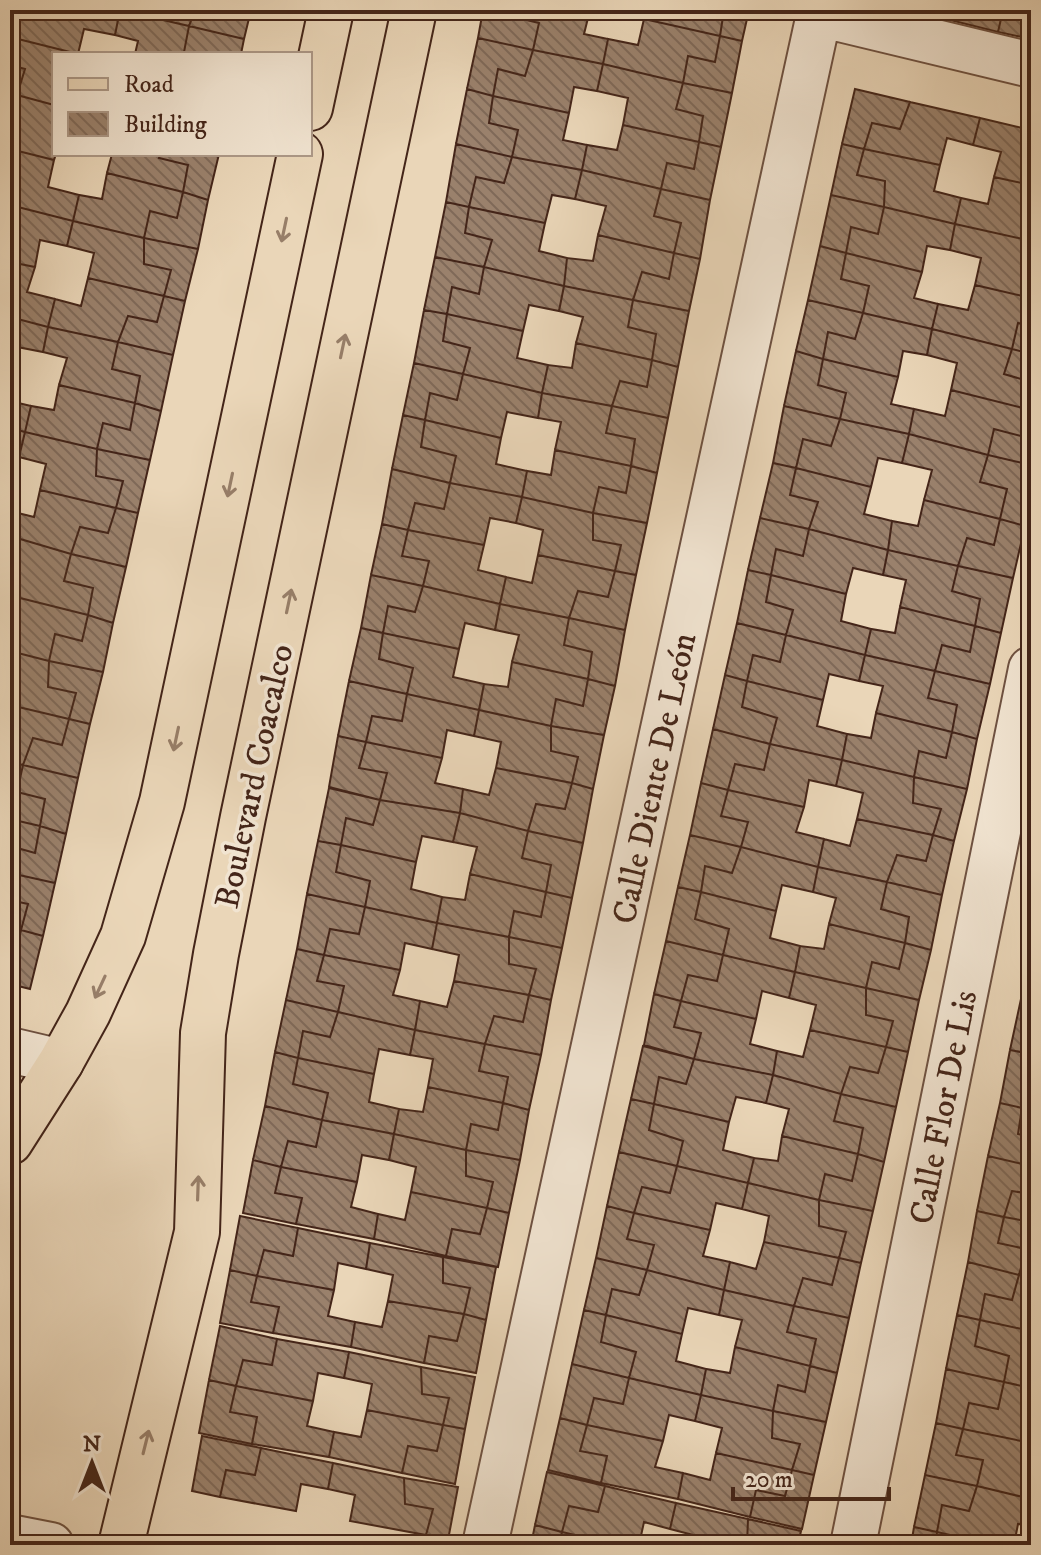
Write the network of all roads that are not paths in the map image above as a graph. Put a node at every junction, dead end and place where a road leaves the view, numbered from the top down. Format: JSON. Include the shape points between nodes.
{"nodes":[{"id":1,"x":331,"y":10,"type":"edge"},
{"id":2,"x":414,"y":10,"type":"edge"},
{"id":3,"x":820,"y":12,"type":"edge"},
{"id":4,"x":1031,"y":65,"type":"edge"},
{"id":5,"x":312,"y":99,"type":"edge"},
{"id":6,"x":300,"y":156,"type":"edge"},
{"id":7,"x":1031,"y":669,"type":"edge"},
{"id":8,"x":10,"y":1050,"type":"edge"},
{"id":9,"x":61,"y":1062,"type":"junction"},
{"id":10,"x":10,"y":1142,"type":"edge"},
{"id":11,"x":10,"y":1537,"type":"edge"},
{"id":12,"x":51,"y":1545,"type":"edge"},
{"id":13,"x":121,"y":1545,"type":"edge"},
{"id":14,"x":485,"y":1545,"type":"edge"},
{"id":15,"x":853,"y":1545,"type":"edge"}],
"edges":[{"from":1,"to":5,"type":"main road"},
{"from":13,"to":2,"type":"main road","name":"Boulevard Coacalco","one_way":true,"via":[[197,1232],[203,1033],[216,954]]},
{"from":3,"to":4,"type":"street"},
{"from":3,"to":14,"type":"street","name":"Calle Diente De León"},
{"from":6,"to":9,"type":"main road","one_way":true,"via":[[162,802],[123,936]]},
{"from":7,"to":15,"type":"street","name":"Calle Flor De Lis"},
{"from":8,"to":9,"type":"street"},
{"from":9,"to":10,"type":"main road"},
{"from":11,"to":12,"type":"street"}]}
